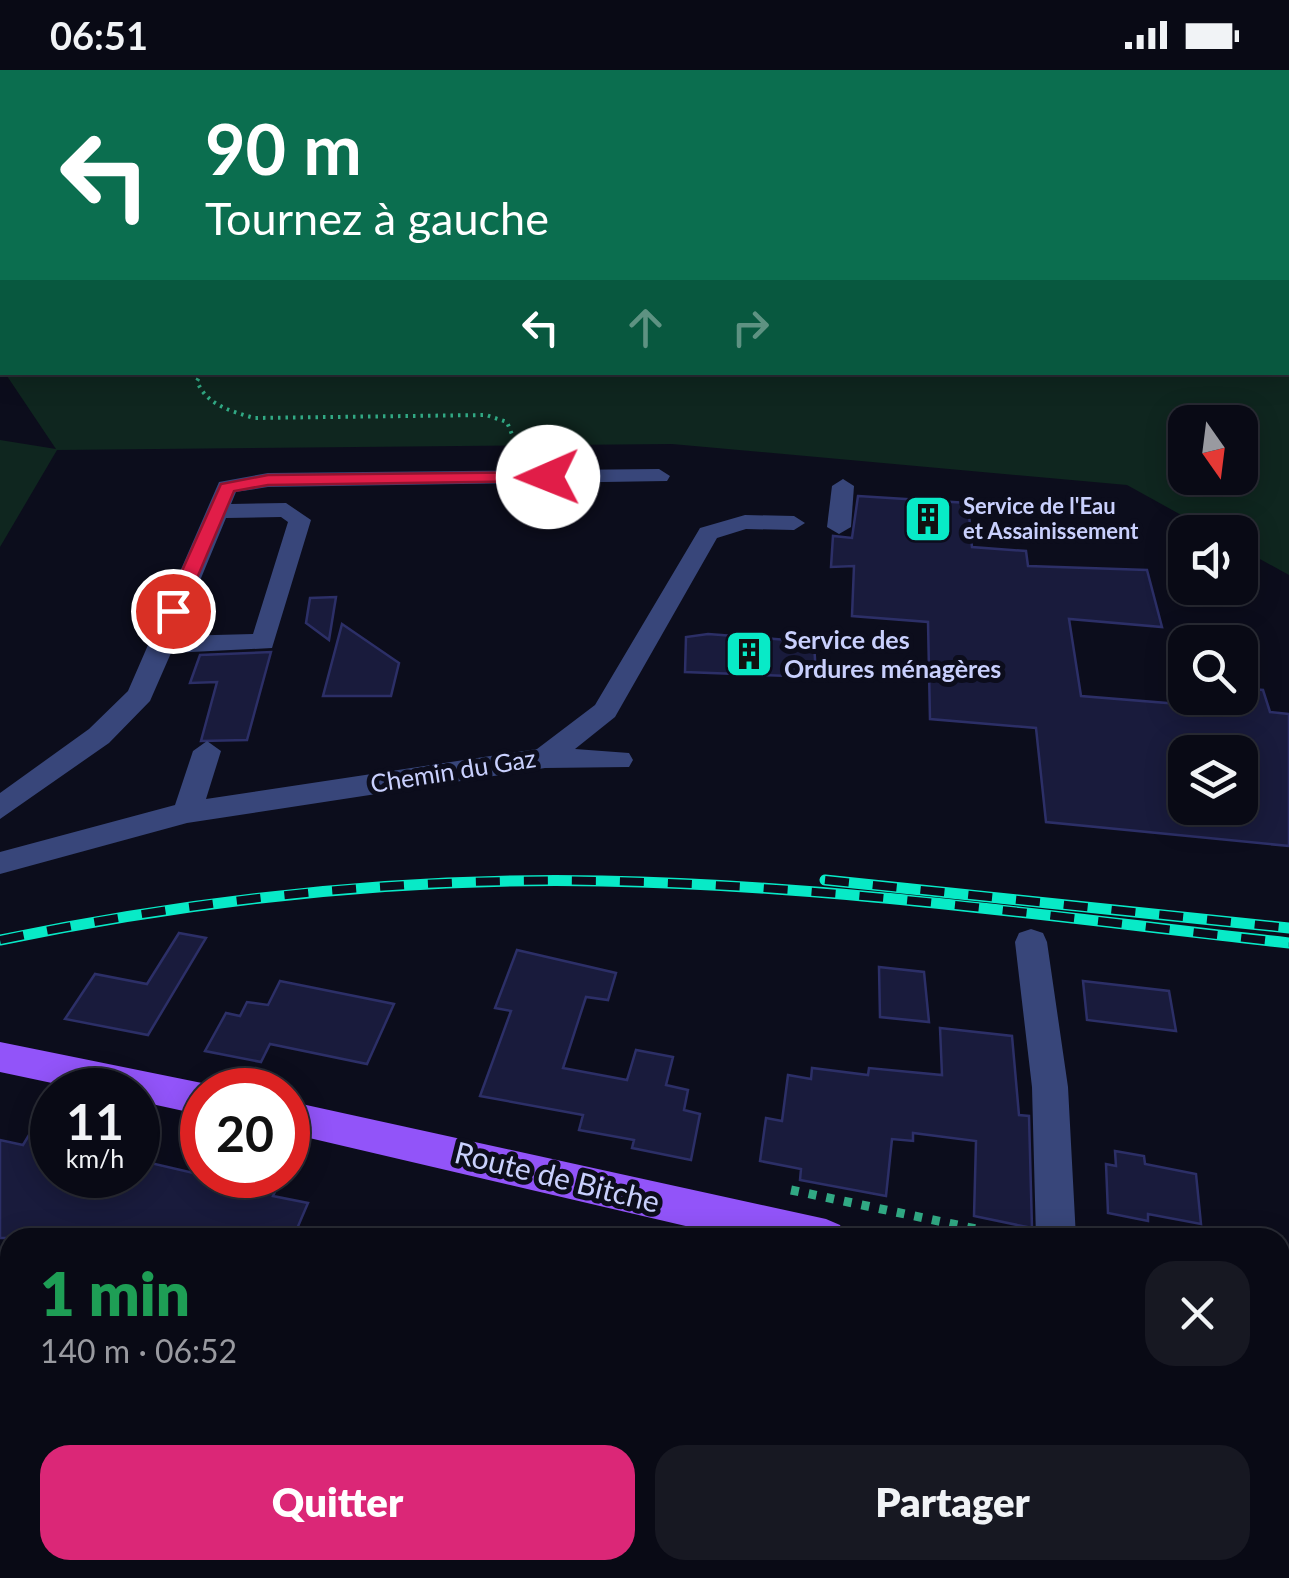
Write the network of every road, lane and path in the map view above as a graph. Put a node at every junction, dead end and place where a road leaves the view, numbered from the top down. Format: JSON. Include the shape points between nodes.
{"nodes":[{"id":1,"x":200,"y":375,"type":"edge"},
{"id":2,"x":514,"y":437,"type":"dead end"},
{"id":3,"x":659,"y":476,"type":"dead end"},
{"id":4,"x":843,"y":486,"type":"dead end"},
{"id":5,"x":216,"y":511,"type":"junction"},
{"id":6,"x":794,"y":523,"type":"dead end"},
{"id":7,"x":839,"y":526,"type":"dead end"},
{"id":8,"x":157,"y":649,"type":"junction"},
{"id":9,"x":206,"y":751,"type":"dead end"},
{"id":10,"x":545,"y":758,"type":"junction"},
{"id":11,"x":619,"y":760,"type":"dead end"},
{"id":12,"x":0,"y":808,"type":"edge"},
{"id":13,"x":186,"y":812,"type":"junction"},
{"id":14,"x":0,"y":862,"type":"edge"},
{"id":15,"x":1032,"y":942,"type":"dead end"},
{"id":16,"x":0,"y":1057,"type":"edge"},
{"id":17,"x":180,"y":1094,"type":"edge"},
{"id":18,"x":310,"y":1122,"type":"edge"},
{"id":19,"x":778,"y":1228,"type":"edge"},
{"id":20,"x":1056,"y":1228,"type":"edge"}],
"edges":[{"from":1,"to":2,"type":"path","via":[[202,395],[254,418],[486,415],[507,422]]},
{"from":3,"to":5,"type":"street","via":[[268,480],[227,487]]},
{"from":4,"to":7,"type":"street"},
{"from":5,"to":8,"type":"street"},
{"from":5,"to":8,"type":"street","via":[[286,510],[300,520],[263,642]]},
{"from":6,"to":10,"type":"street","name":"Chemin du Gaz","via":[[745,522],[708,533],[606,712]]},
{"from":8,"to":12,"type":"street","via":[[140,695],[66,762]]},
{"from":9,"to":13,"type":"street"},
{"from":10,"to":11,"type":"street"},
{"from":10,"to":13,"type":"street","name":"Chemin du Gaz"},
{"from":13,"to":14,"type":"street","name":"Chemin du Gaz"},
{"from":15,"to":20,"type":"street","via":[[1050,1087]]},
{"from":16,"to":17,"type":"main road"},
{"from":18,"to":19,"type":"main road","name":"Route de Bitche"}]}
